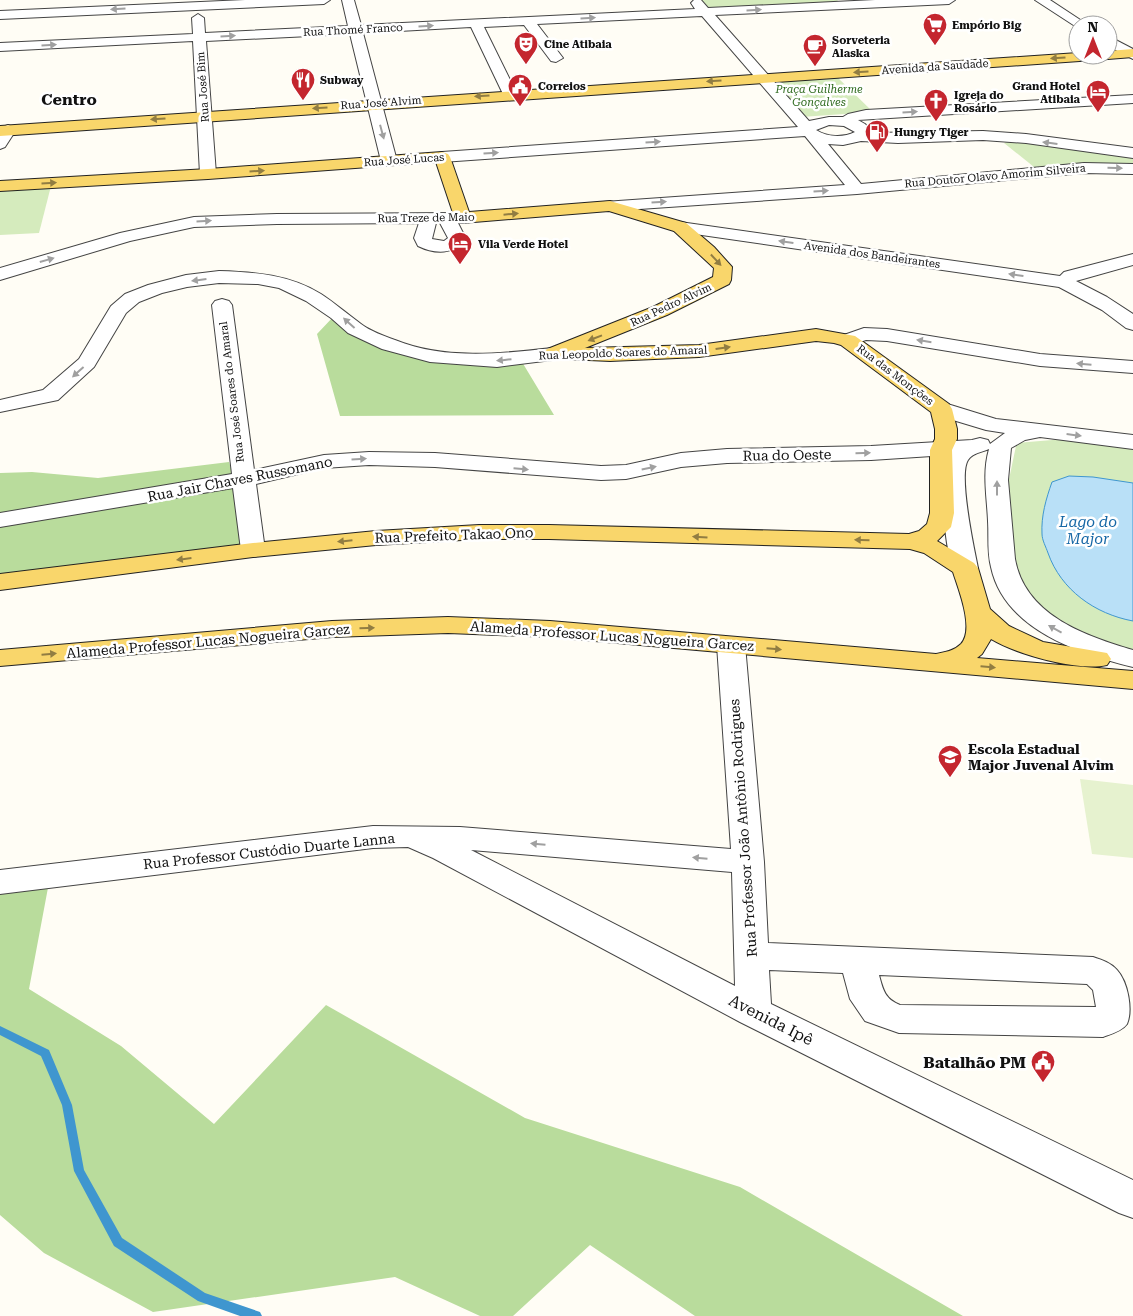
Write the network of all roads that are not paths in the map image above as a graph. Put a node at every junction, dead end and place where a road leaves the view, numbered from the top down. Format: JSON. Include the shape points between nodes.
{"nodes":[{"id":1,"x":22,"y":0,"type":"edge"},
{"id":2,"x":324,"y":0,"type":"edge"},
{"id":3,"x":348,"y":0,"type":"edge"},
{"id":4,"x":694,"y":0,"type":"edge"},
{"id":5,"x":949,"y":0,"type":"edge"},
{"id":6,"x":1041,"y":0,"type":"edge"},
{"id":7,"x":197,"y":3,"type":"edge"},
{"id":8,"x":843,"y":3,"type":"edge"},
{"id":9,"x":705,"y":12,"type":"junction"},
{"id":10,"x":0,"y":15,"type":"edge"},
{"id":11,"x":1068,"y":16,"type":"edge"},
{"id":12,"x":528,"y":21,"type":"junction"},
{"id":13,"x":11,"y":24,"type":"junction"},
{"id":14,"x":476,"y":24,"type":"junction"},
{"id":15,"x":355,"y":29,"type":"junction"},
{"id":16,"x":199,"y":37,"type":"junction"},
{"id":17,"x":1118,"y":46,"type":"edge"},
{"id":18,"x":0,"y":47,"type":"edge"},
{"id":19,"x":1132,"y":54,"type":"edge"},
{"id":20,"x":1118,"y":55,"type":"edge"},
{"id":21,"x":556,"y":58,"type":"dead end"},
{"id":22,"x":1068,"y":58,"type":"edge"},
{"id":23,"x":763,"y":78,"type":"junction"},
{"id":24,"x":510,"y":94,"type":"junction"},
{"id":25,"x":1133,"y":99,"type":"edge"},
{"id":26,"x":374,"y":104,"type":"junction"},
{"id":27,"x":205,"y":116,"type":"junction"},
{"id":28,"x":846,"y":122,"type":"junction"},
{"id":29,"x":4,"y":130,"type":"edge"},
{"id":30,"x":809,"y":131,"type":"junction"},
{"id":31,"x":852,"y":138,"type":"junction"},
{"id":32,"x":0,"y":144,"type":"edge"},
{"id":33,"x":827,"y":152,"type":"junction"},
{"id":34,"x":1133,"y":152,"type":"edge"},
{"id":35,"x":442,"y":157,"type":"junction"},
{"id":36,"x":389,"y":161,"type":"junction"},
{"id":37,"x":1133,"y":169,"type":"edge"},
{"id":38,"x":208,"y":174,"type":"junction"},
{"id":39,"x":0,"y":186,"type":"edge"},
{"id":40,"x":857,"y":189,"type":"junction"},
{"id":41,"x":610,"y":206,"type":"junction"},
{"id":42,"x":455,"y":218,"type":"junction"},
{"id":43,"x":429,"y":219,"type":"junction"},
{"id":44,"x":680,"y":227,"type":"junction"},
{"id":45,"x":1133,"y":259,"type":"edge"},
{"id":46,"x":0,"y":274,"type":"edge"},
{"id":47,"x":1064,"y":282,"type":"junction"},
{"id":48,"x":222,"y":305,"type":"dead end"},
{"id":49,"x":1133,"y":324,"type":"edge"},
{"id":50,"x":848,"y":340,"type":"junction"},
{"id":51,"x":552,"y":354,"type":"junction"},
{"id":52,"x":1130,"y":365,"type":"edge"},
{"id":53,"x":0,"y":406,"type":"edge"},
{"id":54,"x":941,"y":409,"type":"junction"},
{"id":55,"x":1029,"y":433,"type":"junction"},
{"id":56,"x":1133,"y":442,"type":"edge"},
{"id":57,"x":974,"y":447,"type":"junction"},
{"id":58,"x":941,"y":450,"type":"junction"},
{"id":59,"x":601,"y":473,"type":"joint"},
{"id":60,"x":243,"y":480,"type":"junction"},
{"id":61,"x":0,"y":520,"type":"edge"},
{"id":62,"x":911,"y":542,"type":"junction"},
{"id":63,"x":253,"y":550,"type":"junction"},
{"id":64,"x":965,"y":568,"type":"junction"},
{"id":65,"x":0,"y":582,"type":"edge"},
{"id":66,"x":979,"y":613,"type":"junction"},
{"id":67,"x":731,"y":645,"type":"junction"},
{"id":68,"x":0,"y":658,"type":"edge"},
{"id":69,"x":1133,"y":659,"type":"edge"},
{"id":70,"x":937,"y":663,"type":"junction"},
{"id":71,"x":1133,"y":664,"type":"edge"},
{"id":72,"x":1133,"y":680,"type":"edge"},
{"id":73,"x":411,"y":836,"type":"junction"},
{"id":74,"x":748,"y":862,"type":"junction"},
{"id":75,"x":0,"y":882,"type":"edge"},
{"id":76,"x":752,"y":956,"type":"junction"},
{"id":77,"x":857,"y":960,"type":"junction"},
{"id":78,"x":753,"y":1012,"type":"junction"},
{"id":79,"x":1133,"y":1200,"type":"edge"}],
"edges":[{"from":1,"to":13,"type":"street"},
{"from":2,"to":7,"type":"street"},
{"from":3,"to":15,"type":"street"},
{"from":4,"to":9,"type":"street"},
{"from":5,"to":8,"type":"street","name":"Rua Thomé Franco"},
{"from":6,"to":11,"type":"street"},
{"from":7,"to":13,"type":"street","one_way":true},
{"from":7,"to":16,"type":"street","name":"Rua José Bim"},
{"from":9,"to":8,"type":"street","name":"Rua Thomé Franco","one_way":true},
{"from":12,"to":9,"type":"street","name":"Rua Thomé Franco","one_way":true},
{"from":9,"to":23,"type":"street"},
{"from":10,"to":13,"type":"street"},
{"from":12,"to":14,"type":"street","name":"Rua Thomé Franco"},
{"from":12,"to":21,"type":"street"},
{"from":13,"to":18,"type":"street"},
{"from":15,"to":14,"type":"street","name":"Rua Thomé Franco","one_way":true},
{"from":14,"to":24,"type":"street"},
{"from":16,"to":15,"type":"street","name":"Rua Thomé Franco","one_way":true},
{"from":15,"to":26,"type":"street"},
{"from":18,"to":16,"type":"street","name":"Rua Thomé Franco","one_way":true},
{"from":16,"to":27,"type":"street","name":"Rua José Bim"},
{"from":17,"to":19,"type":"street"},
{"from":19,"to":20,"type":"main road","name":"Avenida da Saudade"},
{"from":22,"to":23,"type":"main road","name":"Avenida da Saudade","one_way":true},
{"from":23,"to":24,"type":"main road","name":"Rua José Alvim","one_way":true},
{"from":23,"to":30,"type":"street"},
{"from":24,"to":26,"type":"main road","name":"Rua José Alvim","one_way":true},
{"from":28,"to":25,"type":"street","one_way":true,"via":[[866,114]]},
{"from":26,"to":27,"type":"main road","name":"Rua José Alvim","one_way":true},
{"from":26,"to":36,"type":"street","one_way":true},
{"from":27,"to":29,"type":"main road","name":"Rua José Alvim","one_way":true},
{"from":27,"to":38,"type":"street","name":"Rua José Bim"},
{"from":28,"to":30,"type":"street","via":[[820,122],[809,126]]},
{"from":28,"to":31,"type":"street","via":[[860,127],[863,133]]},
{"from":29,"to":32,"type":"street"},
{"from":30,"to":31,"type":"street","via":[[826,139]]},
{"from":30,"to":33,"type":"street"},
{"from":35,"to":30,"type":"street","name":"Rua José Lucas","one_way":true},
{"from":31,"to":33,"type":"street","via":[[830,144]]},
{"from":34,"to":31,"type":"street","one_way":true,"via":[[989,136]]},
{"from":33,"to":40,"type":"street"},
{"from":35,"to":36,"type":"main road","name":"Rua José Lucas"},
{"from":35,"to":42,"type":"main road"},
{"from":38,"to":36,"type":"main road","name":"Rua José Lucas","one_way":true},
{"from":40,"to":37,"type":"street","name":"Rua Doutor Olavo Amorim Silveira","one_way":true,"via":[[1084,168]]},
{"from":39,"to":38,"type":"main road","name":"Rua José Lucas","one_way":true},
{"from":41,"to":40,"type":"street","name":"Rua Treze de Maio","one_way":true},
{"from":42,"to":41,"type":"main road","name":"Rua Treze de Maio","one_way":true},
{"from":41,"to":44,"type":"main road","name":"Avenida dos Bandeirantes"},
{"from":42,"to":43,"type":"street","name":"Rua Treze de Maio"},
{"from":42,"to":43,"type":"street","via":[[456,238],[451,244],[437,247],[424,242]]},
{"from":46,"to":43,"type":"street","name":"Rua Treze de Maio","one_way":true,"via":[[126,237],[194,222]]},
{"from":47,"to":44,"type":"street","name":"Avenida dos Bandeirantes","one_way":true},
{"from":44,"to":51,"type":"main road","name":"Rua Pedro Alvim","one_way":true,"via":[[723,267],[722,280],[630,324]]},
{"from":45,"to":47,"type":"street","via":[[1071,276]]},
{"from":47,"to":49,"type":"street"},
{"from":48,"to":60,"type":"street","name":"Rua José Soares do Amaral"},
{"from":51,"to":50,"type":"main road","name":"Rua Leopoldo Soares do Amaral","one_way":true,"via":[[699,351],[816,335]]},
{"from":52,"to":50,"type":"street","name":"Rua Leopoldo Soares do Amaral","one_way":true,"via":[[1040,360],[887,335],[864,334]]},
{"from":50,"to":54,"type":"main road","name":"Rua das Monções"},
{"from":51,"to":53,"type":"street","name":"Rua Leopoldo Soares do Amaral","one_way":true,"via":[[497,361],[430,356],[389,345],[355,329],[314,297],[285,284],[258,278],[219,277],[163,287],[132,298],[118,310],[87,363],[50,395]]},
{"from":54,"to":55,"type":"street"},
{"from":54,"to":58,"type":"main road","via":[[946,429]]},
{"from":55,"to":56,"type":"street","one_way":true},
{"from":55,"to":57,"type":"street"},
{"from":69,"to":55,"type":"street","one_way":true,"via":[[1073,639],[1044,623],[1023,605],[1009,582],[1004,571],[997,498],[998,456],[1001,444]]},
{"from":57,"to":58,"type":"street","name":"Rua do Oeste"},
{"from":57,"to":64,"type":"street","via":[[959,455],[954,465],[953,482]]},
{"from":59,"to":58,"type":"street","name":"Rua do Oeste","one_way":true,"via":[[727,456]]},
{"from":58,"to":62,"type":"main road","via":[[942,513],[939,527],[928,536]]},
{"from":60,"to":59,"type":"street","name":"Rua Jair Chaves Russomano","one_way":true,"via":[[294,466],[384,457]]},
{"from":60,"to":61,"type":"street","name":"Rua Jair Chaves Russomano"},
{"from":60,"to":63,"type":"street","name":"Rua José Soares do Amaral"},
{"from":62,"to":63,"type":"main road","name":"Rua Prefeito Takao Ono","one_way":true,"via":[[479,532]]},
{"from":62,"to":64,"type":"main road","via":[[933,548]]},
{"from":63,"to":65,"type":"main road","name":"Rua Prefeito Takao Ono","one_way":true},
{"from":64,"to":66,"type":"main road"},
{"from":66,"to":70,"type":"main road","via":[[980,631],[976,644],[962,656]]},
{"from":66,"to":71,"type":"main road","via":[[998,632],[1021,644],[1052,653]]},
{"from":68,"to":67,"type":"main road","name":"Alameda Professor Lucas Nogueira Garcez","one_way":true,"via":[[332,629],[448,625],[550,629]]},
{"from":67,"to":70,"type":"main road","name":"Alameda Professor Lucas Nogueira Garcez","one_way":true},
{"from":67,"to":74,"type":"street","name":"Rua Professor João Antônio Rodrigues"},
{"from":70,"to":72,"type":"main road","name":"Alameda Professor Lucas Nogueira Garcez","one_way":true},
{"from":74,"to":73,"type":"street","name":"Rua Professor Custódio Duarte Lanna","one_way":true},
{"from":73,"to":75,"type":"street","name":"Rua Professor Custódio Duarte Lanna","via":[[373,837]]},
{"from":73,"to":78,"type":"street","name":"Avenida Ipê","via":[[444,850]]},
{"from":74,"to":76,"type":"street","name":"Rua Professor João Antônio Rodrigues"},
{"from":76,"to":77,"type":"street"},
{"from":76,"to":78,"type":"street","name":"Rua Professor João Antônio Rodrigues"},
{"from":77,"to":77,"type":"street","via":[[1093,970],[1105,977],[1112,989],[1114,1015],[1103,1022],[899,1019],[878,1011],[868,999]]},
{"from":78,"to":79,"type":"street","name":"Avenida Ipê"}]}
